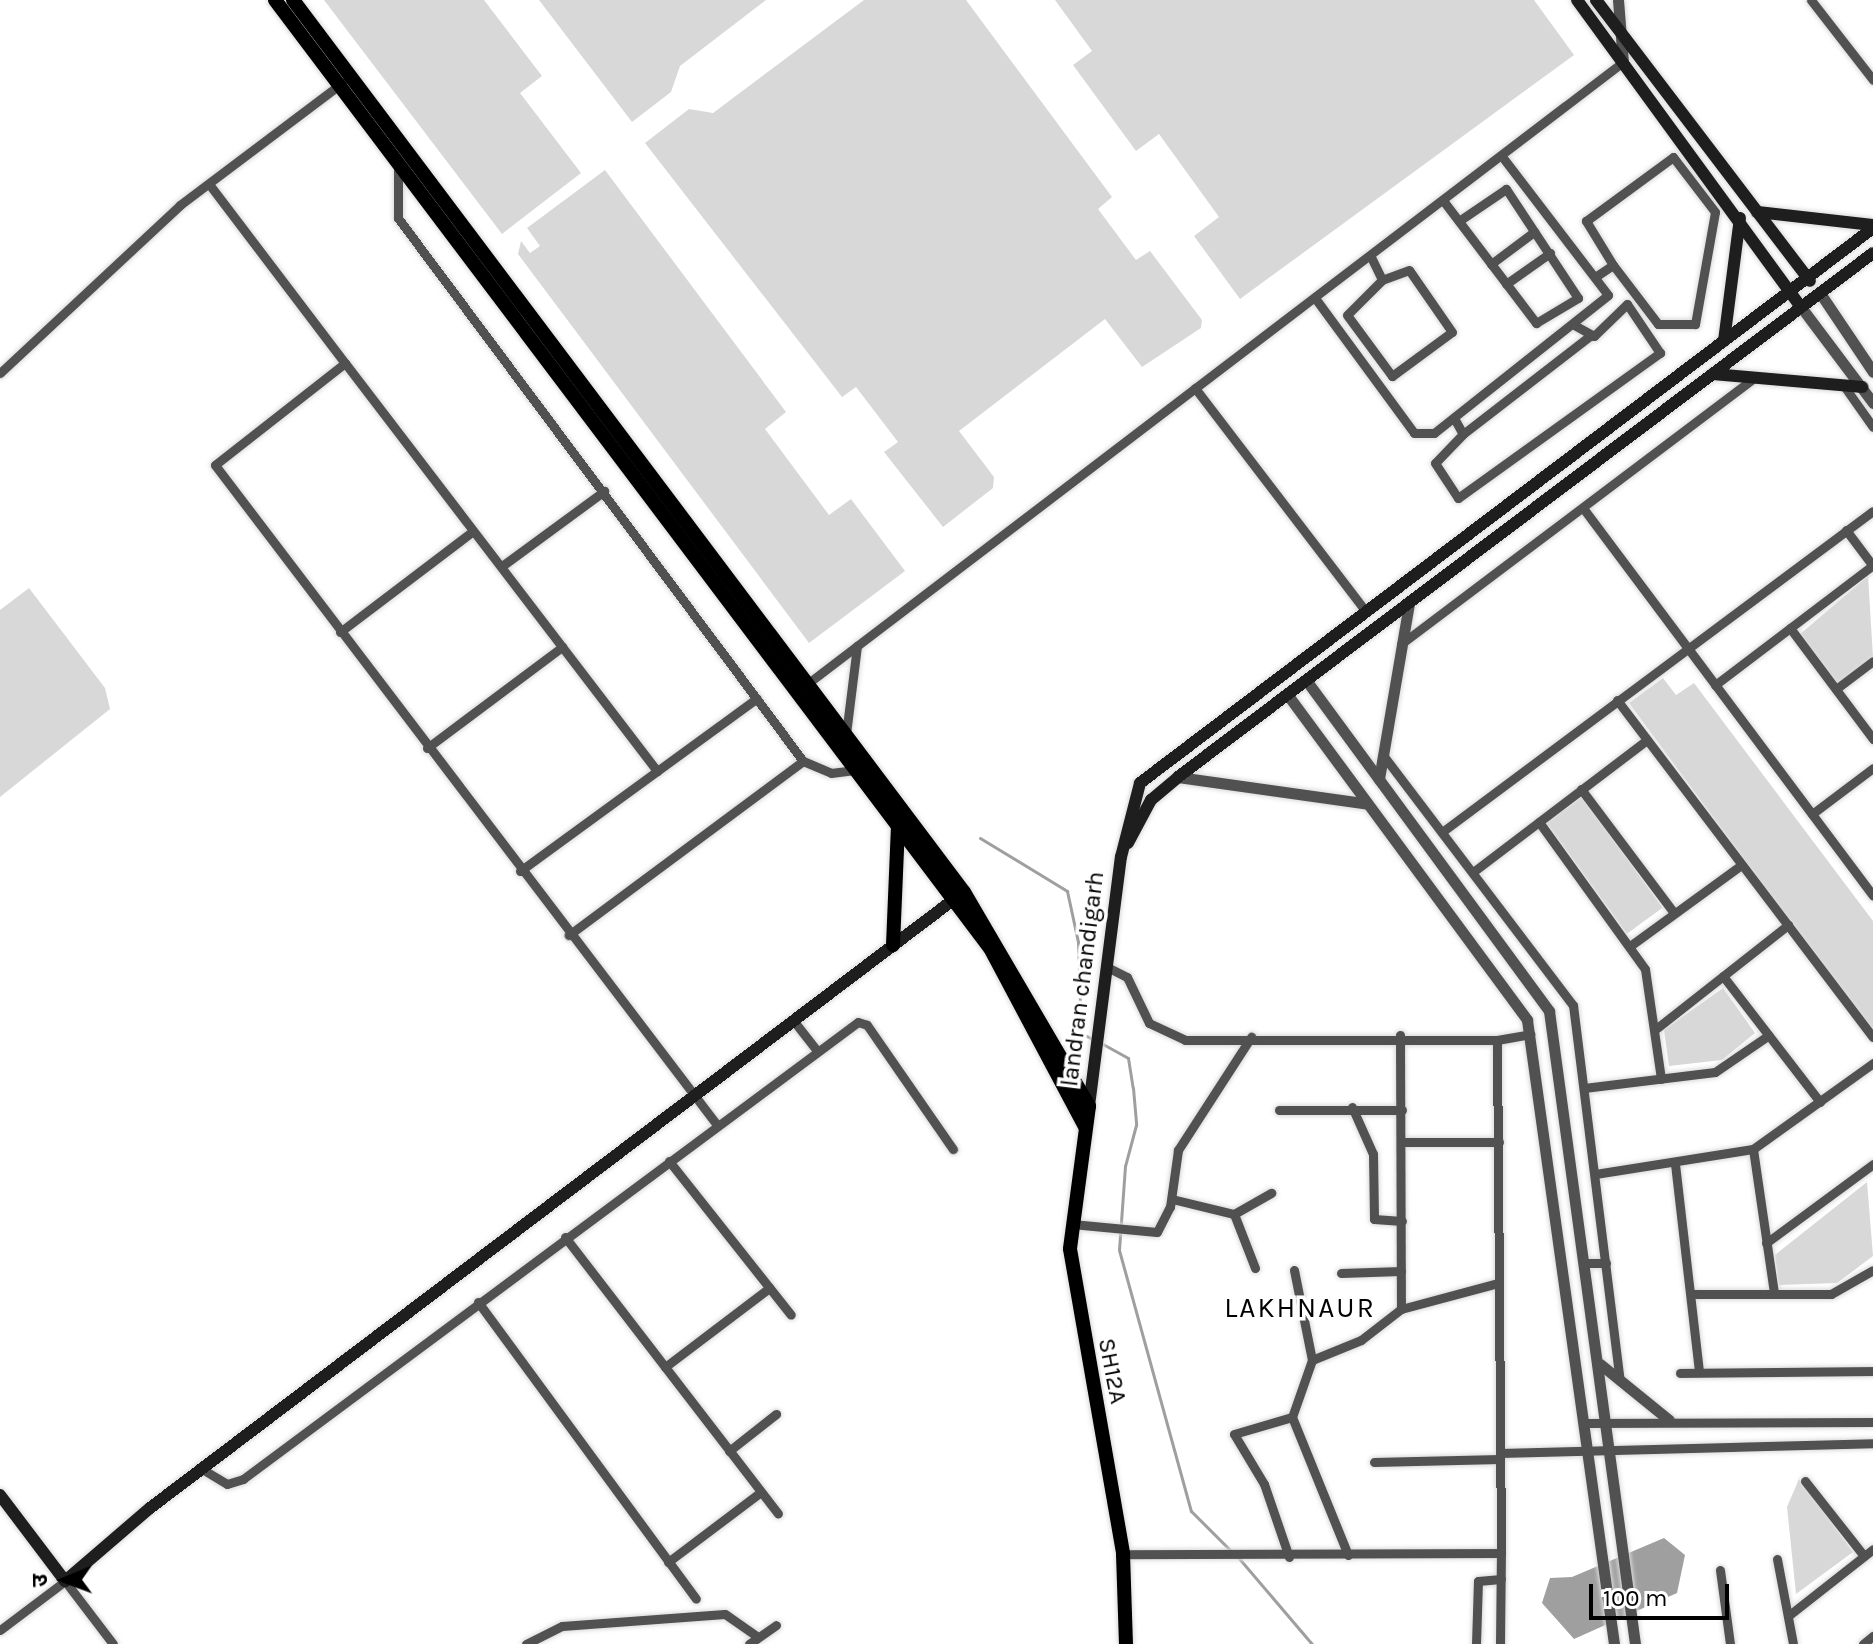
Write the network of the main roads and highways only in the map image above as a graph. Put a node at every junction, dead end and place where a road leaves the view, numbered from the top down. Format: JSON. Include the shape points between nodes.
{"nodes":[{"id":1,"x":275,"y":0,"type":"edge"},
{"id":2,"x":293,"y":0,"type":"edge"},
{"id":3,"x":1577,"y":0,"type":"edge"},
{"id":4,"x":1596,"y":0,"type":"edge"},
{"id":5,"x":345,"y":81,"type":"junction"},
{"id":6,"x":1757,"y":212,"type":"junction"},
{"id":7,"x":1740,"y":218,"type":"junction"},
{"id":8,"x":1873,"y":227,"type":"edge"},
{"id":9,"x":1873,"y":253,"type":"edge"},
{"id":10,"x":1808,"y":277,"type":"junction"},
{"id":11,"x":1790,"y":291,"type":"junction"},
{"id":12,"x":1820,"y":293,"type":"junction"},
{"id":13,"x":1801,"y":307,"type":"junction"},
{"id":14,"x":1724,"y":341,"type":"junction"},
{"id":15,"x":1713,"y":374,"type":"junction"},
{"id":16,"x":1862,"y":387,"type":"road end"},
{"id":17,"x":803,"y":688,"type":"junction"},
{"id":18,"x":898,"y":824,"type":"junction"},
{"id":19,"x":1121,"y":857,"type":"junction"},
{"id":20,"x":959,"y":895,"type":"junction"},
{"id":21,"x":893,"y":945,"type":"junction"},
{"id":22,"x":1089,"y":1106,"type":"junction"},
{"id":23,"x":1085,"y":1127,"type":"junction"},
{"id":24,"x":0,"y":1495,"type":"edge"},
{"id":25,"x":1126,"y":1644,"type":"edge"}],
"edges":[{"from":1,"to":5,"type":"main road"},
{"from":2,"to":5,"type":"main road"},
{"from":3,"to":7,"type":"main road"},
{"from":4,"to":6,"type":"main road"},
{"from":5,"to":17,"type":"main road"},
{"from":5,"to":17,"type":"main road","via":[[398,165]]},
{"from":6,"to":8,"type":"main road"},
{"from":6,"to":10,"type":"main road"},
{"from":7,"to":11,"type":"main road"},
{"from":7,"to":14,"type":"main road"},
{"from":8,"to":10,"type":"main road"},
{"from":9,"to":12,"type":"main road"},
{"from":10,"to":11,"type":"main road"},
{"from":10,"to":12,"type":"main road"},
{"from":11,"to":13,"type":"main road"},
{"from":11,"to":14,"type":"main road"},
{"from":12,"to":13,"type":"main road"},
{"from":13,"to":15,"type":"main road"},
{"from":14,"to":19,"type":"main road","via":[[1140,783]]},
{"from":15,"to":16,"type":"main road"},
{"from":15,"to":19,"type":"main road","via":[[1178,777],[1151,800]]},
{"from":17,"to":18,"type":"main road"},
{"from":17,"to":20,"type":"main road","via":[[845,735]]},
{"from":18,"to":20,"type":"main road"},
{"from":18,"to":21,"type":"main road"},
{"from":19,"to":22,"type":"main road","name":"landran chandigarh"},
{"from":20,"to":21,"type":"main road"},
{"from":20,"to":22,"type":"main road"},
{"from":20,"to":23,"type":"main road","via":[[1019,997]]},
{"from":21,"to":24,"type":"main road","via":[[202,1469],[65,1581]]},
{"from":22,"to":23,"type":"main road","name":"SH12A","number":"SH12A"},
{"from":23,"to":25,"type":"main road","name":"SH12A","number":"SH12A","via":[[1072,1224],[1073,1278],[1123,1554]]}]}
